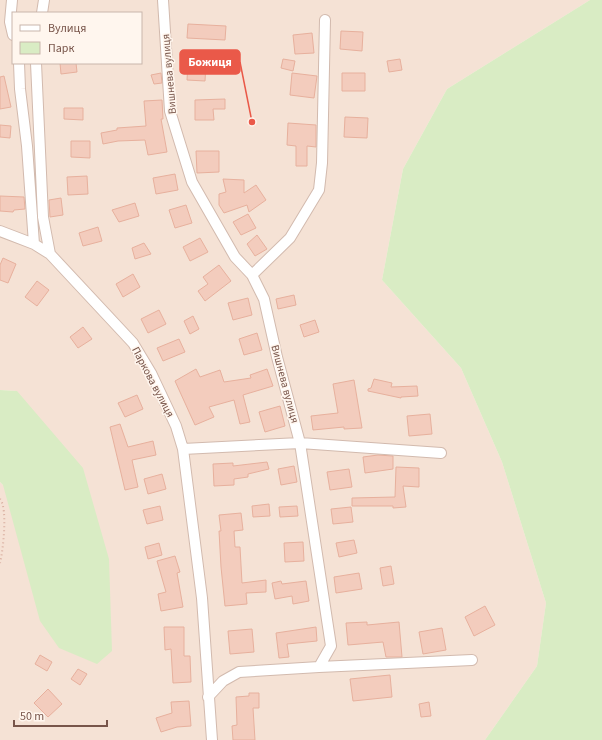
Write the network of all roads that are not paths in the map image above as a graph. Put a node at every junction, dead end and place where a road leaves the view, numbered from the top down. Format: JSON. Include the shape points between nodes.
{"nodes":[{"id":1,"x":12,"y":0,"type":"edge"},
{"id":2,"x":44,"y":0,"type":"edge"},
{"id":3,"x":163,"y":0,"type":"edge"},
{"id":4,"x":42,"y":12,"type":"edge"},
{"id":5,"x":325,"y":20,"type":"dead end"},
{"id":6,"x":12,"y":31,"type":"edge"},
{"id":7,"x":20,"y":64,"type":"edge"},
{"id":8,"x":36,"y":64,"type":"edge"},
{"id":9,"x":0,"y":231,"type":"edge"},
{"id":10,"x":34,"y":244,"type":"junction"},
{"id":11,"x":50,"y":254,"type":"junction"},
{"id":12,"x":252,"y":275,"type":"junction"},
{"id":13,"x":300,"y":443,"type":"junction"},
{"id":14,"x":183,"y":449,"type":"junction"},
{"id":15,"x":441,"y":453,"type":"dead end"},
{"id":16,"x":472,"y":660,"type":"dead end"},
{"id":17,"x":319,"y":667,"type":"junction"},
{"id":18,"x":208,"y":697,"type":"junction"},
{"id":19,"x":212,"y":740,"type":"edge"}],
"edges":[{"from":1,"to":6,"type":"street"},
{"from":2,"to":4,"type":"street"},
{"from":3,"to":12,"type":"street","name":"Вишнева вулиця","via":[[170,111],[192,182],[235,257]]},
{"from":5,"to":12,"type":"street","via":[[322,163],[319,190],[290,238]]},
{"from":7,"to":10,"type":"street"},
{"from":8,"to":11,"type":"street","via":[[43,217]]},
{"from":9,"to":10,"type":"street","name":"Паркова вулиця"},
{"from":10,"to":11,"type":"street","name":"Паркова вулиця"},
{"from":11,"to":14,"type":"street","name":"Паркова вулиця","via":[[133,343],[151,373],[176,426]]},
{"from":12,"to":13,"type":"street","name":"Вишнева вулиця","via":[[264,299]]},
{"from":13,"to":14,"type":"street"},
{"from":13,"to":15,"type":"street"},
{"from":13,"to":17,"type":"street","name":"Вишнева вулиця","via":[[331,646]]},
{"from":14,"to":18,"type":"street","name":"Паркова вулиця","via":[[202,598]]},
{"from":16,"to":17,"type":"street"},
{"from":17,"to":18,"type":"street","via":[[240,672],[223,681]]},
{"from":18,"to":19,"type":"street","name":"Паркова вулиця"}]}
